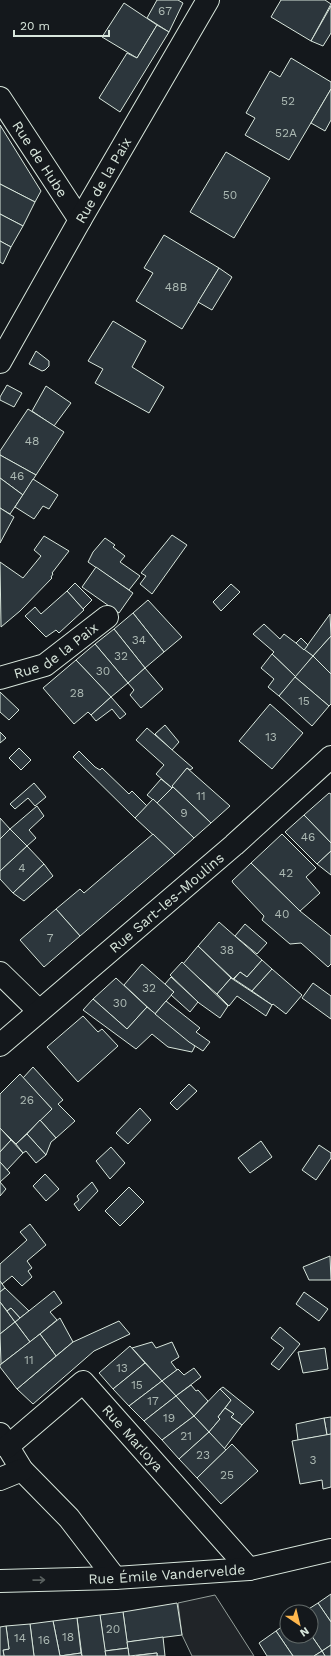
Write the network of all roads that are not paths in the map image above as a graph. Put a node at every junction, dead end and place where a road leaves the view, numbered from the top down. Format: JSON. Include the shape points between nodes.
{"nodes":[{"id":1,"x":208,"y":0,"type":"edge"},
{"id":2,"x":0,"y":98,"type":"edge"},
{"id":3,"x":80,"y":220,"type":"junction"},
{"id":4,"x":0,"y":362,"type":"edge"},
{"id":5,"x":107,"y":617,"type":"dead end"},
{"id":6,"x":0,"y":678,"type":"edge"},
{"id":7,"x":331,"y":757,"type":"edge"},
{"id":8,"x":0,"y":973,"type":"edge"},
{"id":9,"x":39,"y":1011,"type":"junction"},
{"id":10,"x":0,"y":1045,"type":"edge"},
{"id":11,"x":4,"y":1440,"type":"edge"},
{"id":12,"x":22,"y":1470,"type":"junction"},
{"id":13,"x":0,"y":1479,"type":"edge"},
{"id":14,"x":331,"y":1550,"type":"edge"},
{"id":15,"x":250,"y":1569,"type":"junction"},
{"id":16,"x":115,"y":1578,"type":"junction"},
{"id":17,"x":0,"y":1580,"type":"edge"}],
"edges":[{"from":1,"to":3,"type":"street","name":"Rue de la Paix"},
{"from":2,"to":3,"type":"street","name":"Rue de Hube"},
{"from":3,"to":4,"type":"street","name":"Rue de la Paix"},
{"from":5,"to":6,"type":"street","name":"Rue de la Paix","via":[[46,665]]},
{"from":7,"to":9,"type":"street","name":"Rue Sart-les-Moulins","via":[[234,845]]},
{"from":8,"to":9,"type":"street"},
{"from":9,"to":10,"type":"street","name":"Rue Sart-les-Moulins"},
{"from":11,"to":12,"type":"street","name":"Rue Marloya"},
{"from":11,"to":15,"type":"street","name":"Rue Marloya","via":[[83,1382]]},
{"from":12,"to":13,"type":"street"},
{"from":12,"to":16,"type":"street","name":"Rue Marloya","via":[[70,1518]]},
{"from":14,"to":15,"type":"street","name":"Rue Émile Vandervelde"},
{"from":15,"to":16,"type":"street","name":"Rue Émile Vandervelde"},
{"from":17,"to":16,"type":"street","name":"Rue Émile Vandervelde","one_way":true}]}
